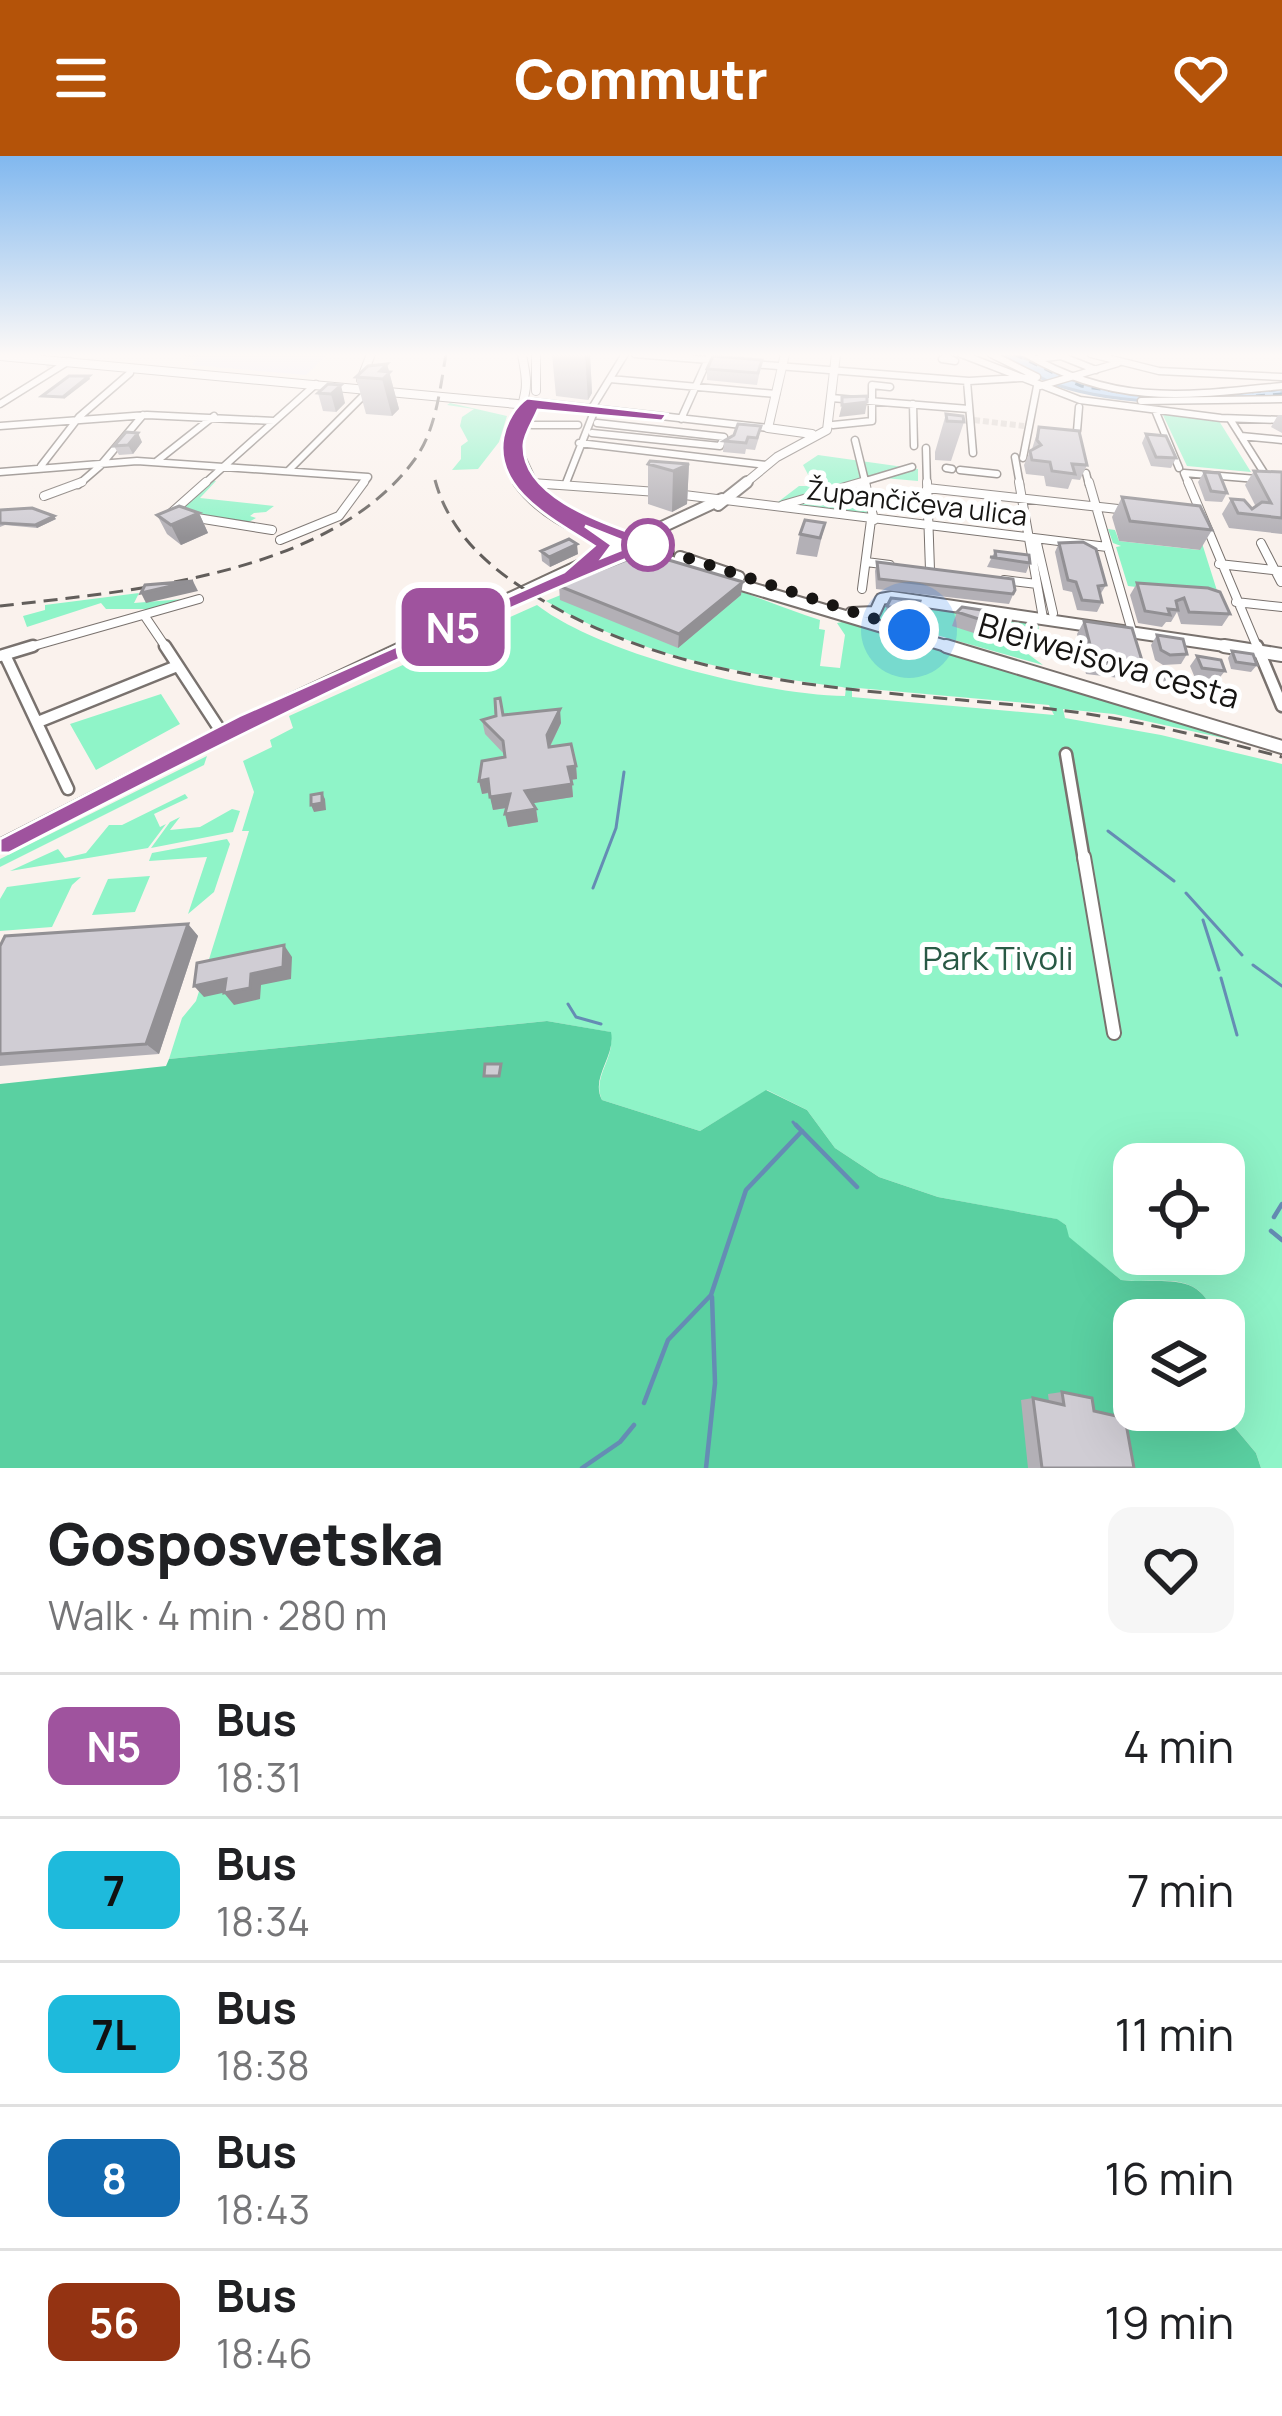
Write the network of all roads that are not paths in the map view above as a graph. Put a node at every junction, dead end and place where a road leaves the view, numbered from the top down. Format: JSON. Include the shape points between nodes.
{"nodes":[{"id":1,"x":80,"y":415,"type":"edge"},
{"id":2,"x":137,"y":415,"type":"edge"},
{"id":3,"x":142,"y":415,"type":"edge"},
{"id":4,"x":158,"y":415,"type":"edge"},
{"id":5,"x":281,"y":415,"type":"edge"},
{"id":6,"x":344,"y":415,"type":"edge"},
{"id":7,"x":512,"y":415,"type":"edge"},
{"id":8,"x":520,"y":415,"type":"edge"},
{"id":9,"x":526,"y":415,"type":"edge"},
{"id":10,"x":592,"y":415,"type":"joint"},
{"id":11,"x":600,"y":415,"type":"edge"},
{"id":12,"x":681,"y":415,"type":"edge"},
{"id":13,"x":771,"y":415,"type":"edge"},
{"id":14,"x":830,"y":415,"type":"edge"},
{"id":15,"x":872,"y":415,"type":"edge"},
{"id":16,"x":913,"y":415,"type":"edge"},
{"id":17,"x":971,"y":415,"type":"edge"},
{"id":18,"x":1030,"y":415,"type":"edge"},
{"id":19,"x":1080,"y":415,"type":"edge"},
{"id":20,"x":1158,"y":415,"type":"edge"},
{"id":21,"x":1184,"y":415,"type":"edge"},
{"id":22,"x":1222,"y":415,"type":"edge"},
{"id":23,"x":1262,"y":415,"type":"edge"},
{"id":24,"x":214,"y":416,"type":"junction"},
{"id":25,"x":77,"y":418,"type":"junction"},
{"id":26,"x":679,"y":420,"type":"junction"},
{"id":27,"x":1266,"y":420,"type":"junction"},
{"id":28,"x":1282,"y":420,"type":"edge"},
{"id":29,"x":274,"y":421,"type":"junction"},
{"id":30,"x":514,"y":422,"type":"junction"},
{"id":31,"x":1230,"y":424,"type":"junction"},
{"id":32,"x":532,"y":425,"type":"dead end"},
{"id":33,"x":833,"y":425,"type":"dead end"},
{"id":34,"x":0,"y":426,"type":"edge"},
{"id":35,"x":627,"y":427,"type":"junction"},
{"id":36,"x":638,"y":428,"type":"junction"},
{"id":37,"x":768,"y":428,"type":"junction"},
{"id":38,"x":1250,"y":428,"type":"junction"},
{"id":39,"x":585,"y":430,"type":"junction"},
{"id":40,"x":850,"y":434,"type":"junction"},
{"id":41,"x":817,"y":435,"type":"junction"},
{"id":42,"x":622,"y":436,"type":"junction"},
{"id":43,"x":667,"y":436,"type":"junction"},
{"id":44,"x":633,"y":437,"type":"junction"},
{"id":45,"x":1079,"y":437,"type":"edge"},
{"id":46,"x":1282,"y":440,"type":"edge"},
{"id":47,"x":579,"y":443,"type":"junction"},
{"id":48,"x":1234,"y":445,"type":"dead end"},
{"id":49,"x":914,"y":446,"type":"dead end"},
{"id":50,"x":1247,"y":446,"type":"junction"},
{"id":51,"x":926,"y":450,"type":"dead end"},
{"id":52,"x":973,"y":453,"type":"dead end"},
{"id":53,"x":102,"y":461,"type":"junction"},
{"id":54,"x":157,"y":461,"type":"junction"},
{"id":55,"x":224,"y":465,"type":"junction"},
{"id":56,"x":766,"y":465,"type":"junction"},
{"id":57,"x":41,"y":466,"type":"junction"},
{"id":58,"x":912,"y":467,"type":"dead end"},
{"id":59,"x":953,"y":469,"type":"dead end"},
{"id":60,"x":289,"y":470,"type":"junction"},
{"id":61,"x":1181,"y":470,"type":"junction"},
{"id":62,"x":0,"y":472,"type":"edge"},
{"id":63,"x":997,"y":474,"type":"dead end"},
{"id":64,"x":1086,"y":477,"type":"edge"},
{"id":65,"x":863,"y":478,"type":"junction"},
{"id":66,"x":1268,"y":479,"type":"junction"},
{"id":67,"x":1282,"y":481,"type":"edge"},
{"id":68,"x":532,"y":483,"type":"junction"},
{"id":69,"x":566,"y":483,"type":"junction"},
{"id":70,"x":927,"y":488,"type":"junction"},
{"id":71,"x":44,"y":496,"type":"dead end"},
{"id":72,"x":1022,"y":498,"type":"junction"},
{"id":73,"x":722,"y":499,"type":"junction"},
{"id":74,"x":781,"y":506,"type":"junction"},
{"id":75,"x":1096,"y":506,"type":"junction"},
{"id":76,"x":1143,"y":512,"type":"edge"},
{"id":77,"x":872,"y":520,"type":"junction"},
{"id":78,"x":929,"y":526,"type":"junction"},
{"id":79,"x":583,"y":528,"type":"junction"},
{"id":80,"x":272,"y":530,"type":"dead end"},
{"id":81,"x":1032,"y":538,"type":"junction"},
{"id":82,"x":280,"y":540,"type":"dead end"},
{"id":83,"x":1261,"y":543,"type":"dead end"},
{"id":84,"x":638,"y":545,"type":"junction"},
{"id":85,"x":1107,"y":547,"type":"junction"},
{"id":86,"x":590,"y":562,"type":"junction"},
{"id":87,"x":866,"y":562,"type":"junction"},
{"id":88,"x":1219,"y":564,"type":"junction"},
{"id":89,"x":930,"y":570,"type":"junction"},
{"id":90,"x":699,"y":571,"type":"junction"},
{"id":91,"x":1279,"y":571,"type":"edge"},
{"id":92,"x":952,"y":573,"type":"edge"},
{"id":93,"x":992,"y":578,"type":"edge"},
{"id":94,"x":559,"y":582,"type":"junction"},
{"id":95,"x":1281,"y":582,"type":"edge"},
{"id":96,"x":1036,"y":584,"type":"junction"},
{"id":97,"x":862,"y":589,"type":"dead end"},
{"id":98,"x":534,"y":590,"type":"junction"},
{"id":99,"x":199,"y":599,"type":"dead end"},
{"id":100,"x":1235,"y":600,"type":"junction"},
{"id":101,"x":1282,"y":607,"type":"edge"},
{"id":102,"x":144,"y":615,"type":"junction"},
{"id":103,"x":1048,"y":615,"type":"junction"},
{"id":104,"x":855,"y":616,"type":"junction"},
{"id":105,"x":1132,"y":632,"type":"junction"},
{"id":106,"x":1258,"y":652,"type":"junction"},
{"id":107,"x":2,"y":655,"type":"edge"},
{"id":108,"x":1282,"y":655,"type":"edge"},
{"id":109,"x":177,"y":666,"type":"junction"},
{"id":110,"x":1282,"y":706,"type":"edge"},
{"id":111,"x":38,"y":722,"type":"junction"},
{"id":112,"x":222,"y":733,"type":"junction"},
{"id":113,"x":1282,"y":742,"type":"edge"},
{"id":114,"x":1066,"y":754,"type":"dead end"},
{"id":115,"x":68,"y":788,"type":"dead end"},
{"id":116,"x":0,"y":846,"type":"edge"},
{"id":117,"x":1114,"y":1033,"type":"dead end"}],
"edges":[{"from":1,"to":25,"type":"street"},
{"from":2,"to":25,"type":"street"},
{"from":3,"to":53,"type":"street"},
{"from":4,"to":24,"type":"street"},
{"from":5,"to":29,"type":"street"},
{"from":6,"to":60,"type":"street"},
{"from":7,"to":30,"type":"main road"},
{"from":8,"to":30,"type":"main road"},
{"from":9,"to":68,"type":"main road","via":[[516,448]]},
{"from":10,"to":35,"type":"street"},
{"from":10,"to":39,"type":"street"},
{"from":11,"to":26,"type":"street"},
{"from":12,"to":26,"type":"street"},
{"from":13,"to":37,"type":"main road"},
{"from":14,"to":41,"type":"main road"},
{"from":15,"to":40,"type":"street"},
{"from":16,"to":49,"type":"street"},
{"from":17,"to":52,"type":"street"},
{"from":18,"to":72,"type":"street","via":[[1019,458]]},
{"from":19,"to":45,"type":"street"},
{"from":20,"to":61,"type":"street"},
{"from":21,"to":31,"type":"street"},
{"from":22,"to":31,"type":"street"},
{"from":23,"to":27,"type":"street"},
{"from":24,"to":29,"type":"street"},
{"from":24,"to":54,"type":"street"},
{"from":25,"to":34,"type":"street"},
{"from":25,"to":57,"type":"street"},
{"from":26,"to":37,"type":"street"},
{"from":26,"to":43,"type":"street"},
{"from":27,"to":28,"type":"street"},
{"from":27,"to":38,"type":"street"},
{"from":29,"to":55,"type":"street"},
{"from":30,"to":79,"type":"main road","via":[[507,453],[520,483]]},
{"from":31,"to":38,"type":"street"},
{"from":31,"to":38,"type":"street"},
{"from":31,"to":50,"type":"street"},
{"from":32,"to":39,"type":"street"},
{"from":33,"to":40,"type":"street"},
{"from":35,"to":36,"type":"street"},
{"from":35,"to":42,"type":"street"},
{"from":36,"to":43,"type":"street"},
{"from":36,"to":44,"type":"street"},
{"from":37,"to":41,"type":"main road"},
{"from":38,"to":46,"type":"street"},
{"from":39,"to":42,"type":"street"},
{"from":39,"to":47,"type":"street"},
{"from":40,"to":65,"type":"street"},
{"from":41,"to":56,"type":"main road"},
{"from":42,"to":44,"type":"street"},
{"from":43,"to":43,"type":"street","via":[[724,437],[720,446]]},
{"from":43,"to":44,"type":"street"},
{"from":47,"to":56,"type":"street"},
{"from":47,"to":69,"type":"street"},
{"from":48,"to":50,"type":"street"},
{"from":50,"to":66,"type":"street"},
{"from":51,"to":70,"type":"street"},
{"from":53,"to":54,"type":"street"},
{"from":53,"to":57,"type":"street"},
{"from":53,"to":71,"type":"street","via":[[84,480]]},
{"from":54,"to":55,"type":"street"},
{"from":55,"to":60,"type":"street"},
{"from":55,"to":80,"type":"street","via":[[170,514]]},
{"from":56,"to":73,"type":"main road"},
{"from":57,"to":62,"type":"street"},
{"from":58,"to":65,"type":"street"},
{"from":59,"to":63,"type":"street"},
{"from":60,"to":82,"type":"street","via":[[368,477],[339,516]]},
{"from":61,"to":66,"type":"street"},
{"from":61,"to":88,"type":"street"},
{"from":64,"to":75,"type":"street"},
{"from":65,"to":74,"type":"street"},
{"from":65,"to":77,"type":"street"},
{"from":66,"to":67,"type":"street"},
{"from":68,"to":69,"type":"street","name":"Župančičeva ulica"},
{"from":68,"to":84,"type":"main road","via":[[571,514]]},
{"from":69,"to":73,"type":"street","name":"Župančičeva ulica"},
{"from":70,"to":72,"type":"street"},
{"from":70,"to":78,"type":"street"},
{"from":72,"to":75,"type":"street"},
{"from":72,"to":81,"type":"street"},
{"from":73,"to":74,"type":"street","name":"Župančičeva ulica"},
{"from":73,"to":84,"type":"main road"},
{"from":74,"to":77,"type":"street","name":"Župančičeva ulica"},
{"from":75,"to":76,"type":"street"},
{"from":75,"to":85,"type":"street"},
{"from":77,"to":78,"type":"street","name":"Župančičeva ulica"},
{"from":77,"to":87,"type":"street"},
{"from":78,"to":81,"type":"street","name":"Župančičeva ulica"},
{"from":78,"to":89,"type":"street"},
{"from":79,"to":84,"type":"main road"},
{"from":79,"to":86,"type":"main road","via":[[603,545]]},
{"from":81,"to":85,"type":"street","name":"Župančičeva ulica"},
{"from":81,"to":96,"type":"street"},
{"from":81,"to":103,"type":"street"},
{"from":83,"to":91,"type":"street"},
{"from":84,"to":86,"type":"main road"},
{"from":84,"to":90,"type":"main road","name":"Bleiweisova cesta"},
{"from":84,"to":94,"type":"main road"},
{"from":84,"to":104,"type":"main road","name":"Bleiweisova cesta"},
{"from":85,"to":105,"type":"street"},
{"from":86,"to":98,"type":"main road"},
{"from":87,"to":89,"type":"street"},
{"from":87,"to":97,"type":"street"},
{"from":88,"to":91,"type":"street"},
{"from":88,"to":100,"type":"street"},
{"from":89,"to":92,"type":"street"},
{"from":90,"to":94,"type":"main road","via":[[648,559]]},
{"from":90,"to":104,"type":"main road","name":"Bleiweisova cesta"},
{"from":91,"to":95,"type":"street"},
{"from":93,"to":96,"type":"street"},
{"from":94,"to":98,"type":"main road"},
{"from":96,"to":103,"type":"street"},
{"from":98,"to":112,"type":"main road"},
{"from":99,"to":102,"type":"street"},
{"from":100,"to":101,"type":"street"},
{"from":100,"to":106,"type":"street"},
{"from":102,"to":107,"type":"street"},
{"from":102,"to":109,"type":"street"},
{"from":103,"to":104,"type":"main road","via":[[892,597],[881,599],[875,613]]},
{"from":103,"to":105,"type":"main road"},
{"from":104,"to":113,"type":"main road","name":"Bleiweisova cesta"},
{"from":105,"to":106,"type":"main road"},
{"from":106,"to":108,"type":"main road"},
{"from":106,"to":110,"type":"street"},
{"from":107,"to":111,"type":"street"},
{"from":109,"to":111,"type":"street"},
{"from":109,"to":112,"type":"street"},
{"from":111,"to":115,"type":"street"},
{"from":112,"to":116,"type":"main road"},
{"from":114,"to":117,"type":"street"}]}
